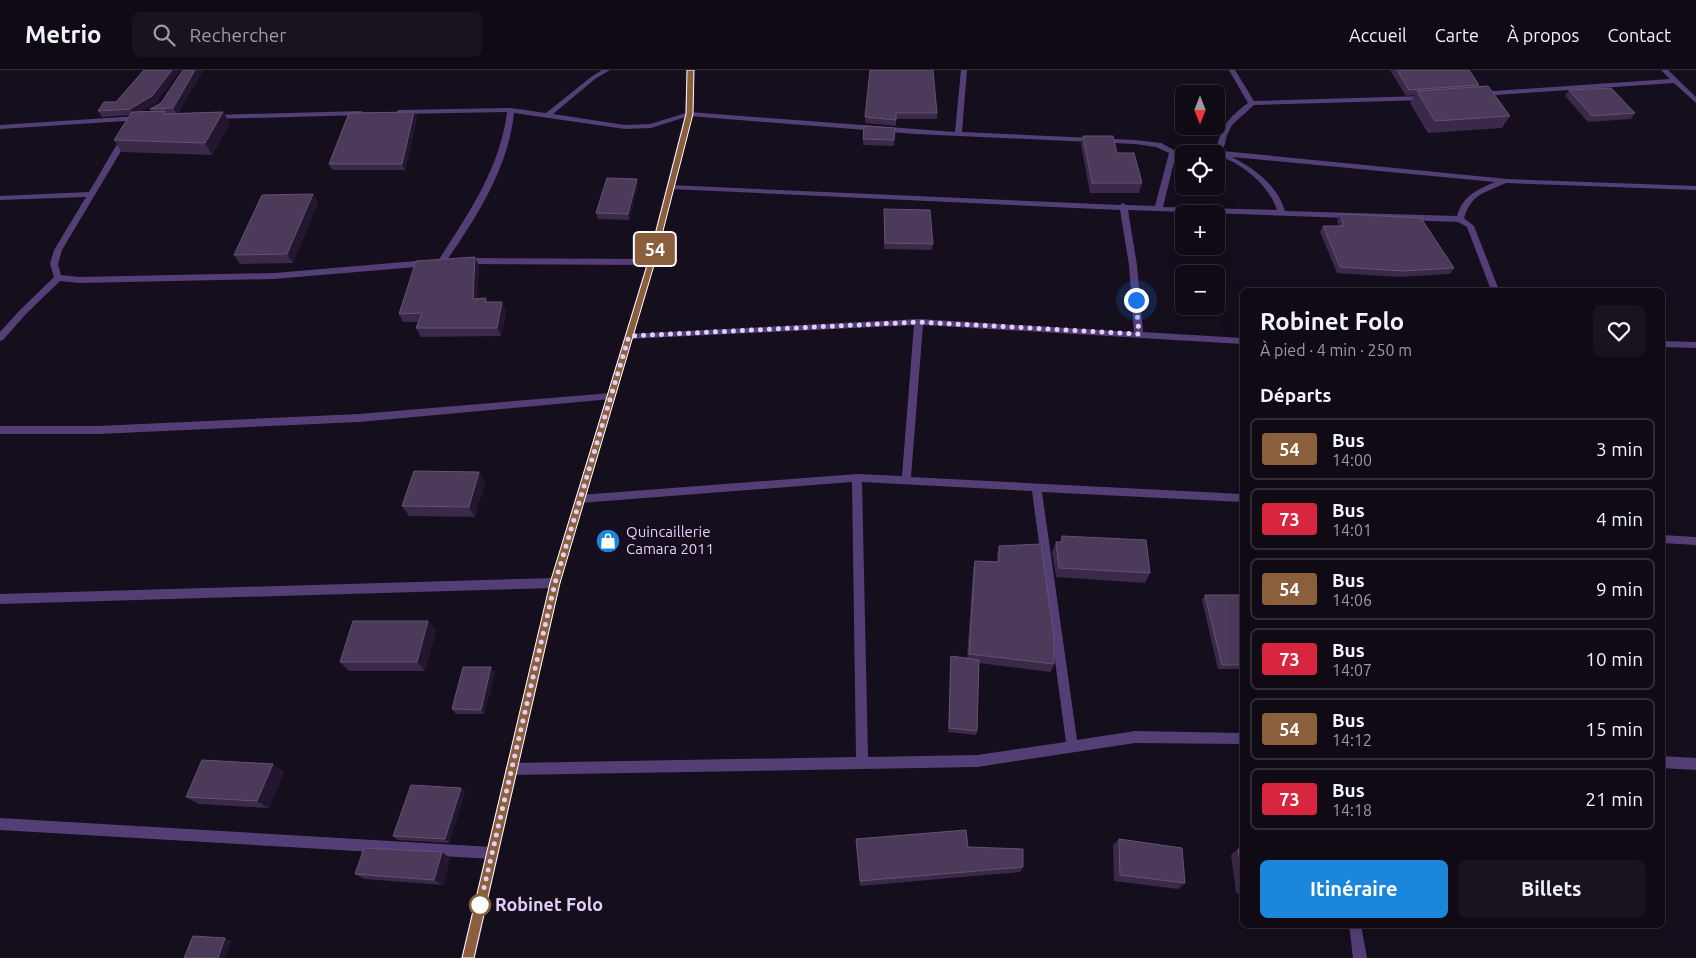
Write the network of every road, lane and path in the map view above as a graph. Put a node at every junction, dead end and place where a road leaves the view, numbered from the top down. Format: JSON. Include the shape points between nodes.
{"nodes":[{"id":1,"x":607,"y":70,"type":"edge"},
{"id":2,"x":690,"y":70,"type":"edge"},
{"id":3,"x":964,"y":70,"type":"edge"},
{"id":4,"x":1232,"y":70,"type":"edge"},
{"id":5,"x":1664,"y":70,"type":"edge"},
{"id":6,"x":1675,"y":81,"type":"junction"},
{"id":7,"x":1468,"y":95,"type":"edge"},
{"id":8,"x":1429,"y":98,"type":"edge"},
{"id":9,"x":1696,"y":101,"type":"edge"},
{"id":10,"x":1252,"y":103,"type":"junction"},
{"id":11,"x":511,"y":110,"type":"junction"},
{"id":12,"x":390,"y":112,"type":"edge"},
{"id":13,"x":371,"y":113,"type":"edge"},
{"id":14,"x":689,"y":114,"type":"junction"},
{"id":15,"x":548,"y":115,"type":"junction"},
{"id":16,"x":145,"y":117,"type":"edge"},
{"id":17,"x":205,"y":117,"type":"edge"},
{"id":18,"x":136,"y":119,"type":"junction"},
{"id":19,"x":0,"y":127,"type":"edge"},
{"id":20,"x":958,"y":134,"type":"junction"},
{"id":21,"x":1220,"y":145,"type":"edge"},
{"id":22,"x":1173,"y":152,"type":"joint"},
{"id":23,"x":1225,"y":154,"type":"edge"},
{"id":24,"x":1225,"y":156,"type":"edge"},
{"id":25,"x":1507,"y":181,"type":"junction"},
{"id":26,"x":671,"y":187,"type":"junction"},
{"id":27,"x":1696,"y":188,"type":"edge"},
{"id":28,"x":90,"y":194,"type":"junction"},
{"id":29,"x":0,"y":198,"type":"edge"},
{"id":30,"x":1123,"y":206,"type":"junction"},
{"id":31,"x":1158,"y":209,"type":"junction"},
{"id":32,"x":1282,"y":213,"type":"junction"},
{"id":33,"x":1460,"y":219,"type":"junction"},
{"id":34,"x":442,"y":261,"type":"junction"},
{"id":35,"x":652,"y":262,"type":"junction"},
{"id":36,"x":58,"y":278,"type":"junction"},
{"id":37,"x":1494,"y":288,"type":"edge"},
{"id":38,"x":919,"y":322,"type":"junction"},
{"id":39,"x":1139,"y":334,"type":"junction"},
{"id":40,"x":629,"y":336,"type":"junction"},
{"id":41,"x":0,"y":338,"type":"edge"},
{"id":42,"x":1240,"y":341,"type":"edge"},
{"id":43,"x":1665,"y":344,"type":"edge"},
{"id":44,"x":1696,"y":345,"type":"edge"},
{"id":45,"x":611,"y":396,"type":"junction"},
{"id":46,"x":0,"y":430,"type":"edge"},
{"id":47,"x":857,"y":478,"type":"junction"},
{"id":48,"x":906,"y":481,"type":"junction"},
{"id":49,"x":1036,"y":487,"type":"junction"},
{"id":50,"x":1240,"y":498,"type":"edge"},
{"id":51,"x":580,"y":499,"type":"junction"},
{"id":52,"x":1665,"y":539,"type":"edge"},
{"id":53,"x":1696,"y":540,"type":"edge"},
{"id":54,"x":555,"y":583,"type":"junction"},
{"id":55,"x":0,"y":599,"type":"edge"},
{"id":56,"x":1240,"y":739,"type":"edge"},
{"id":57,"x":1072,"y":746,"type":"junction"},
{"id":58,"x":1665,"y":762,"type":"edge"},
{"id":59,"x":862,"y":763,"type":"junction"},
{"id":60,"x":1696,"y":764,"type":"edge"},
{"id":61,"x":511,"y":768,"type":"junction"},
{"id":62,"x":0,"y":824,"type":"edge"},
{"id":63,"x":492,"y":853,"type":"junction"},
{"id":64,"x":1355,"y":928,"type":"edge"},
{"id":65,"x":468,"y":958,"type":"edge"},
{"id":66,"x":1360,"y":958,"type":"edge"}],
"edges":[{"from":1,"to":15,"type":"street"},
{"from":2,"to":14,"type":"street"},
{"from":3,"to":20,"type":"street"},
{"from":4,"to":10,"type":"street"},
{"from":5,"to":6,"type":"street"},
{"from":6,"to":7,"type":"street"},
{"from":6,"to":9,"type":"street"},
{"from":8,"to":10,"type":"street"},
{"from":10,"to":21,"type":"street","via":[[1222,131]]},
{"from":11,"to":12,"type":"street"},
{"from":11,"to":15,"type":"street"},
{"from":11,"to":34,"type":"street","via":[[511,125],[496,166],[466,226]]},
{"from":13,"to":17,"type":"street"},
{"from":14,"to":15,"type":"street","via":[[651,126],[625,127]]},
{"from":14,"to":20,"type":"street"},
{"from":14,"to":26,"type":"street"},
{"from":16,"to":18,"type":"street"},
{"from":18,"to":19,"type":"street"},
{"from":18,"to":28,"type":"street"},
{"from":20,"to":22,"type":"street","via":[[1135,142]]},
{"from":22,"to":31,"type":"street"},
{"from":23,"to":25,"type":"street"},
{"from":24,"to":32,"type":"street","via":[[1238,161],[1275,195]]},
{"from":25,"to":27,"type":"street"},
{"from":25,"to":33,"type":"street","via":[[1468,198]]},
{"from":26,"to":30,"type":"street"},
{"from":26,"to":35,"type":"street"},
{"from":28,"to":29,"type":"street"},
{"from":28,"to":36,"type":"street","via":[[58,250],[54,264]]},
{"from":30,"to":31,"type":"street"},
{"from":30,"to":39,"type":"street"},
{"from":31,"to":32,"type":"street"},
{"from":32,"to":33,"type":"street"},
{"from":33,"to":37,"type":"street","via":[[1470,226]]},
{"from":34,"to":35,"type":"street"},
{"from":34,"to":36,"type":"street","via":[[274,276]]},
{"from":35,"to":40,"type":"street"},
{"from":36,"to":41,"type":"street"},
{"from":38,"to":39,"type":"street"},
{"from":38,"to":40,"type":"street"},
{"from":38,"to":48,"type":"street"},
{"from":39,"to":42,"type":"street"},
{"from":40,"to":45,"type":"street"},
{"from":43,"to":44,"type":"street"},
{"from":45,"to":46,"type":"street","via":[[359,418],[98,430]]},
{"from":45,"to":51,"type":"street"},
{"from":47,"to":48,"type":"street"},
{"from":47,"to":51,"type":"street"},
{"from":47,"to":59,"type":"street"},
{"from":48,"to":49,"type":"street"},
{"from":49,"to":50,"type":"street"},
{"from":49,"to":57,"type":"street"},
{"from":51,"to":54,"type":"street"},
{"from":52,"to":53,"type":"street"},
{"from":54,"to":55,"type":"street"},
{"from":54,"to":61,"type":"street"},
{"from":56,"to":57,"type":"street","via":[[1135,736]]},
{"from":57,"to":59,"type":"street","via":[[977,761]]},
{"from":58,"to":60,"type":"street"},
{"from":59,"to":61,"type":"street"},
{"from":61,"to":63,"type":"street"},
{"from":62,"to":63,"type":"street"},
{"from":63,"to":65,"type":"street"},
{"from":64,"to":66,"type":"street"}]}
